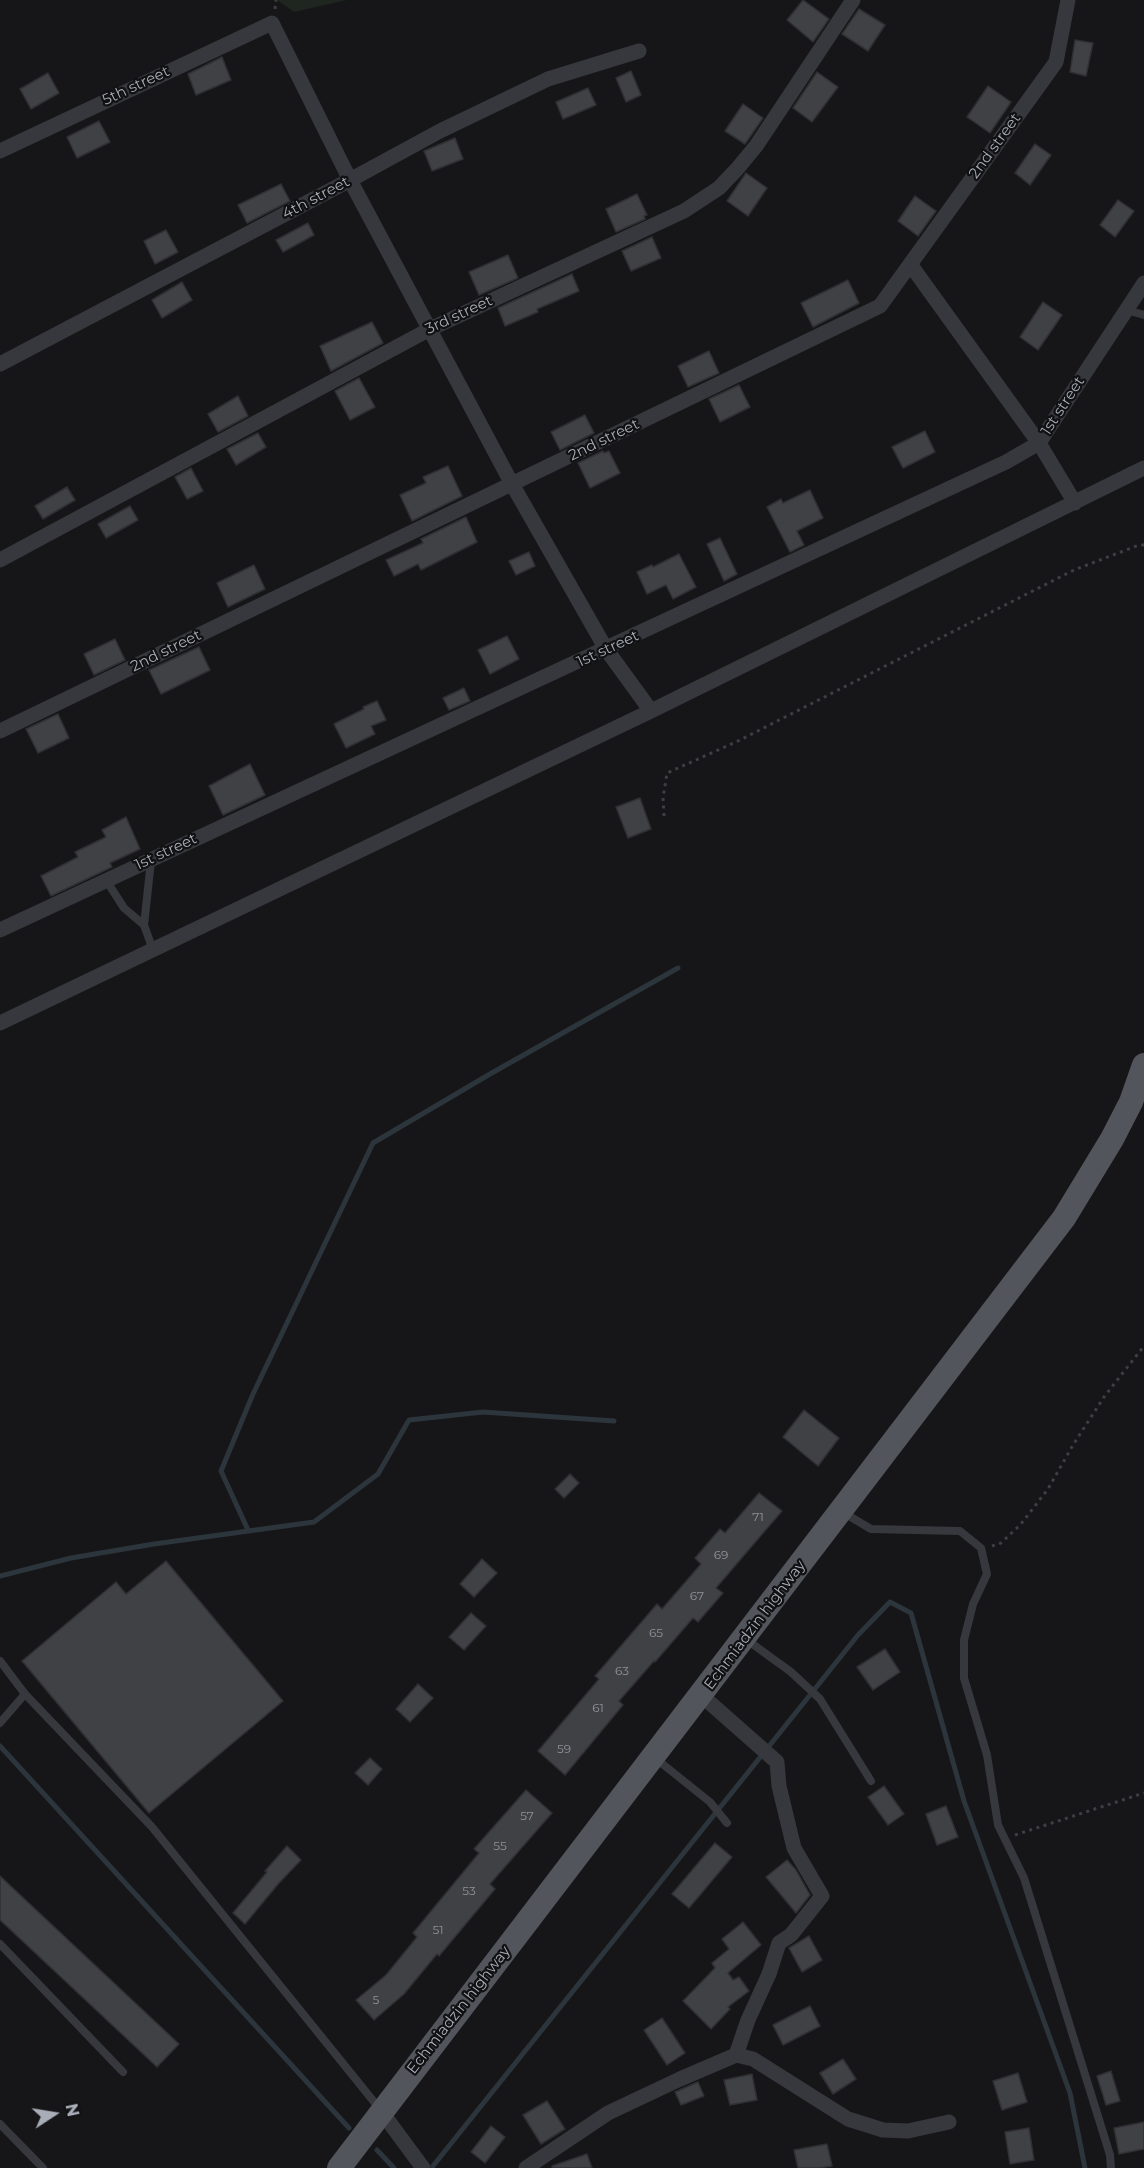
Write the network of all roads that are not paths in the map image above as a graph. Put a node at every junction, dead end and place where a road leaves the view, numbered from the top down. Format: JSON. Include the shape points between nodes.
{"nodes":[{"id":1,"x":853,"y":0,"type":"edge"},
{"id":2,"x":1068,"y":0,"type":"edge"},
{"id":3,"x":639,"y":51,"type":"dead end"},
{"id":4,"x":0,"y":151,"type":"edge"},
{"id":5,"x":350,"y":180,"type":"junction"},
{"id":6,"x":910,"y":264,"type":"junction"},
{"id":7,"x":1144,"y":283,"type":"edge"},
{"id":8,"x":1126,"y":310,"type":"junction"},
{"id":9,"x":1144,"y":315,"type":"edge"},
{"id":10,"x":430,"y":328,"type":"junction"},
{"id":11,"x":0,"y":363,"type":"edge"},
{"id":12,"x":1039,"y":443,"type":"junction"},
{"id":13,"x":1144,"y":468,"type":"edge"},
{"id":14,"x":512,"y":484,"type":"junction"},
{"id":15,"x":1075,"y":503,"type":"junction"},
{"id":16,"x":0,"y":560,"type":"edge"},
{"id":17,"x":606,"y":650,"type":"junction"},
{"id":18,"x":651,"y":711,"type":"junction"},
{"id":19,"x":0,"y":730,"type":"edge"},
{"id":20,"x":151,"y":859,"type":"junction"},
{"id":21,"x":106,"y":880,"type":"junction"},
{"id":22,"x":144,"y":925,"type":"junction"},
{"id":23,"x":0,"y":930,"type":"edge"},
{"id":24,"x":153,"y":950,"type":"junction"},
{"id":25,"x":0,"y":1023,"type":"edge"},
{"id":26,"x":1144,"y":1065,"type":"edge"},
{"id":27,"x":842,"y":1511,"type":"junction"},
{"id":28,"x":744,"y":1638,"type":"junction"},
{"id":29,"x":0,"y":1661,"type":"edge"},
{"id":30,"x":25,"y":1694,"type":"junction"},
{"id":31,"x":701,"y":1695,"type":"junction"},
{"id":32,"x":0,"y":1723,"type":"edge"},
{"id":33,"x":654,"y":1757,"type":"junction"},
{"id":34,"x":871,"y":1781,"type":"dead end"},
{"id":35,"x":728,"y":1823,"type":"dead end"},
{"id":36,"x":0,"y":1944,"type":"edge"},
{"id":37,"x":736,"y":2055,"type":"junction"},
{"id":38,"x":123,"y":2072,"type":"dead end"},
{"id":39,"x":381,"y":2111,"type":"junction"},
{"id":40,"x":949,"y":2122,"type":"dead end"},
{"id":41,"x":0,"y":2124,"type":"edge"},
{"id":42,"x":345,"y":2163,"type":"edge"},
{"id":43,"x":43,"y":2168,"type":"edge"},
{"id":44,"x":423,"y":2168,"type":"edge"},
{"id":45,"x":526,"y":2168,"type":"edge"},
{"id":46,"x":1111,"y":2168,"type":"edge"}],
"edges":[{"from":1,"to":10,"type":"street","name":"3rd street","via":[[756,146],[719,188],[684,211]]},
{"from":2,"to":6,"type":"street","name":"2nd street","via":[[1056,62]]},
{"from":3,"to":5,"type":"street","name":"4th street","via":[[548,79]]},
{"from":4,"to":5,"type":"street","name":"5th street","via":[[272,23]]},
{"from":5,"to":10,"type":"street"},
{"from":5,"to":11,"type":"street","name":"4th street"},
{"from":6,"to":12,"type":"street"},
{"from":6,"to":14,"type":"street","name":"2nd street","via":[[879,306]]},
{"from":7,"to":8,"type":"street","name":"1st street"},
{"from":8,"to":9,"type":"lane"},
{"from":8,"to":12,"type":"street","name":"1st street"},
{"from":10,"to":14,"type":"street"},
{"from":10,"to":16,"type":"street","name":"3rd street"},
{"from":12,"to":15,"type":"street"},
{"from":12,"to":17,"type":"street","name":"1st street"},
{"from":13,"to":15,"type":"street"},
{"from":14,"to":17,"type":"street"},
{"from":14,"to":19,"type":"street","name":"2nd street"},
{"from":15,"to":18,"type":"street"},
{"from":17,"to":18,"type":"street"},
{"from":17,"to":20,"type":"street","name":"1st street"},
{"from":18,"to":24,"type":"street"},
{"from":20,"to":21,"type":"street","name":"1st street"},
{"from":20,"to":22,"type":"lane"},
{"from":21,"to":22,"type":"lane","via":[[124,908]]},
{"from":21,"to":23,"type":"street","name":"1st street"},
{"from":22,"to":24,"type":"lane"},
{"from":24,"to":25,"type":"street"},
{"from":26,"to":27,"type":"main road","name":"Echmiadzin highway","via":[[1112,1139],[1064,1218]]},
{"from":27,"to":28,"type":"main road","name":"Echmiadzin highway"},
{"from":27,"to":46,"type":"lane","via":[[871,1529],[960,1531],[981,1548],[987,1574],[973,1604],[964,1640],[964,1678],[987,1755],[998,1825],[1024,1878]]},
{"from":28,"to":31,"type":"main road","name":"Echmiadzin highway"},
{"from":28,"to":34,"type":"lane","via":[[820,1699]]},
{"from":29,"to":30,"type":"lane"},
{"from":30,"to":32,"type":"lane"},
{"from":30,"to":39,"type":"lane","via":[[152,1827]]},
{"from":31,"to":33,"type":"main road","name":"Echmiadzin highway"},
{"from":31,"to":37,"type":"street","via":[[777,1762],[794,1848],[822,1896],[791,1935],[779,1943]]},
{"from":33,"to":35,"type":"lane","via":[[710,1802]]},
{"from":33,"to":39,"type":"main road","name":"Echmiadzin highway"},
{"from":36,"to":38,"type":"lane"},
{"from":37,"to":40,"type":"street","via":[[753,2059],[848,2119],[883,2130],[908,2131]]},
{"from":37,"to":45,"type":"street","via":[[608,2113]]},
{"from":39,"to":42,"type":"main road","name":"Echmiadzin highway"},
{"from":39,"to":44,"type":"street"},
{"from":41,"to":43,"type":"lane"}]}
